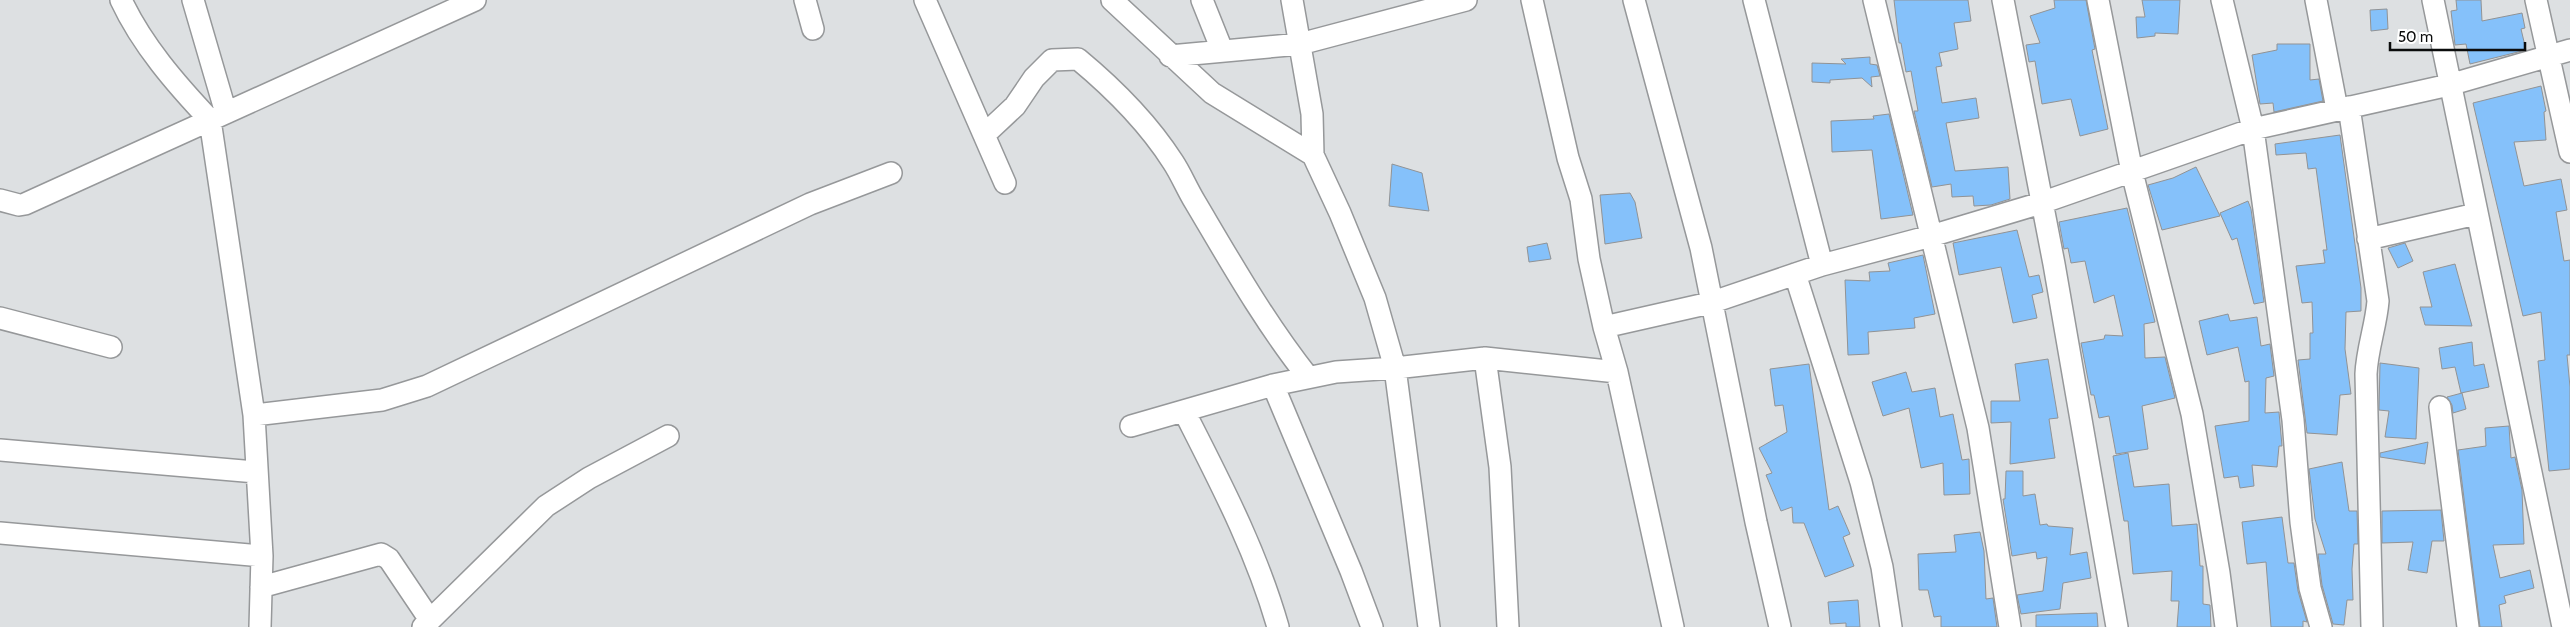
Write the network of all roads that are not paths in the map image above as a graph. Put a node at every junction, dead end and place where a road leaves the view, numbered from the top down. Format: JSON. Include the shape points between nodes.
{"nodes":[{"id":1,"x":121,"y":0,"type":"edge"},
{"id":2,"x":193,"y":0,"type":"edge"},
{"id":3,"x":475,"y":0,"type":"edge"},
{"id":4,"x":805,"y":0,"type":"edge"},
{"id":5,"x":925,"y":0,"type":"edge"},
{"id":6,"x":1112,"y":0,"type":"edge"},
{"id":7,"x":1202,"y":0,"type":"edge"},
{"id":8,"x":1292,"y":0,"type":"edge"},
{"id":9,"x":1466,"y":0,"type":"edge"},
{"id":10,"x":1532,"y":0,"type":"edge"},
{"id":11,"x":1634,"y":0,"type":"edge"},
{"id":12,"x":1754,"y":0,"type":"edge"},
{"id":13,"x":1874,"y":0,"type":"edge"},
{"id":14,"x":2003,"y":0,"type":"edge"},
{"id":15,"x":2098,"y":0,"type":"edge"},
{"id":16,"x":2222,"y":0,"type":"edge"},
{"id":17,"x":2316,"y":0,"type":"edge"},
{"id":18,"x":2433,"y":0,"type":"edge"},
{"id":19,"x":2536,"y":0,"type":"edge"},
{"id":20,"x":1404,"y":7,"type":"edge"},
{"id":21,"x":813,"y":29,"type":"dead end"},
{"id":22,"x":1300,"y":44,"type":"junction"},
{"id":23,"x":1222,"y":50,"type":"junction"},
{"id":24,"x":2570,"y":50,"type":"edge"},
{"id":25,"x":1170,"y":56,"type":"junction"},
{"id":26,"x":2547,"y":56,"type":"junction"},
{"id":27,"x":2450,"y":85,"type":"junction"},
{"id":28,"x":2343,"y":108,"type":"junction"},
{"id":29,"x":218,"y":117,"type":"junction"},
{"id":30,"x":2253,"y":129,"type":"junction"},
{"id":31,"x":984,"y":136,"type":"junction"},
{"id":32,"x":2570,"y":152,"type":"edge"},
{"id":33,"x":1313,"y":155,"type":"junction"},
{"id":34,"x":2132,"y":172,"type":"junction"},
{"id":35,"x":891,"y":173,"type":"dead end"},
{"id":36,"x":1005,"y":183,"type":"dead end"},
{"id":37,"x":0,"y":200,"type":"edge"},
{"id":38,"x":2041,"y":203,"type":"junction"},
{"id":39,"x":2476,"y":214,"type":"junction"},
{"id":40,"x":1931,"y":236,"type":"junction"},
{"id":41,"x":2368,"y":239,"type":"junction"},
{"id":42,"x":1822,"y":265,"type":"junction"},
{"id":43,"x":1795,"y":274,"type":"junction"},
{"id":44,"x":1710,"y":303,"type":"junction"},
{"id":45,"x":0,"y":318,"type":"edge"},
{"id":46,"x":1604,"y":328,"type":"junction"},
{"id":47,"x":111,"y":347,"type":"dead end"},
{"id":48,"x":1485,"y":358,"type":"junction"},
{"id":49,"x":1395,"y":368,"type":"junction"},
{"id":50,"x":1617,"y":372,"type":"junction"},
{"id":51,"x":1308,"y":378,"type":"junction"},
{"id":52,"x":1273,"y":385,"type":"junction"},
{"id":53,"x":2440,"y":407,"type":"dead end"},
{"id":54,"x":1184,"y":411,"type":"junction"},
{"id":55,"x":254,"y":415,"type":"junction"},
{"id":56,"x":1131,"y":426,"type":"dead end"},
{"id":57,"x":668,"y":436,"type":"dead end"},
{"id":58,"x":0,"y":450,"type":"edge"},
{"id":59,"x":256,"y":472,"type":"junction"},
{"id":60,"x":0,"y":533,"type":"edge"},
{"id":61,"x":262,"y":556,"type":"junction"},
{"id":62,"x":261,"y":587,"type":"junction"},
{"id":63,"x":427,"y":624,"type":"edge"},
{"id":64,"x":260,"y":627,"type":"edge"},
{"id":65,"x":1278,"y":627,"type":"edge"},
{"id":66,"x":1372,"y":627,"type":"edge"},
{"id":67,"x":1429,"y":627,"type":"edge"},
{"id":68,"x":1508,"y":627,"type":"edge"},
{"id":69,"x":1673,"y":627,"type":"edge"},
{"id":70,"x":1780,"y":627,"type":"edge"},
{"id":71,"x":1891,"y":627,"type":"edge"},
{"id":72,"x":2010,"y":627,"type":"edge"},
{"id":73,"x":2117,"y":627,"type":"edge"},
{"id":74,"x":2226,"y":627,"type":"edge"},
{"id":75,"x":2321,"y":627,"type":"edge"},
{"id":76,"x":2372,"y":627,"type":"edge"},
{"id":77,"x":2468,"y":627,"type":"edge"},
{"id":78,"x":2563,"y":627,"type":"edge"}],
"edges":[{"from":1,"to":29,"type":"street","via":[[135,29],[188,96]]},
{"from":2,"to":29,"type":"street"},
{"from":3,"to":29,"type":"street"},
{"from":4,"to":21,"type":"street"},
{"from":5,"to":31,"type":"street"},
{"from":6,"to":25,"type":"street"},
{"from":7,"to":23,"type":"street"},
{"from":8,"to":22,"type":"street"},
{"from":9,"to":20,"type":"street"},
{"from":10,"to":46,"type":"street","via":[[1568,158],[1581,198],[1589,259]]},
{"from":11,"to":44,"type":"street","via":[[1701,248]]},
{"from":12,"to":42,"type":"street"},
{"from":13,"to":40,"type":"street"},
{"from":14,"to":38,"type":"street"},
{"from":15,"to":34,"type":"street"},
{"from":16,"to":30,"type":"street"},
{"from":17,"to":28,"type":"street"},
{"from":18,"to":27,"type":"street"},
{"from":19,"to":26,"type":"street"},
{"from":20,"to":22,"type":"street"},
{"from":22,"to":23,"type":"street"},
{"from":22,"to":33,"type":"street","via":[[1312,114]]},
{"from":23,"to":25,"type":"street"},
{"from":24,"to":26,"type":"street"},
{"from":25,"to":33,"type":"street","via":[[1212,93]]},
{"from":26,"to":27,"type":"street"},
{"from":26,"to":32,"type":"street","via":[[2555,78]]},
{"from":27,"to":28,"type":"street"},
{"from":27,"to":39,"type":"street"},
{"from":28,"to":30,"type":"street"},
{"from":28,"to":41,"type":"street"},
{"from":29,"to":37,"type":"street","via":[[25,204],[19,206]]},
{"from":29,"to":55,"type":"street"},
{"from":30,"to":34,"type":"street"},
{"from":30,"to":75,"type":"street","via":[[2293,420],[2302,531],[2310,588]]},
{"from":31,"to":36,"type":"street"},
{"from":31,"to":51,"type":"street","via":[[1015,106],[1034,78],[1052,60],[1078,59],[1143,122],[1173,161],[1288,352]]},
{"from":33,"to":49,"type":"street","via":[[1374,298]]},
{"from":34,"to":38,"type":"street"},
{"from":34,"to":74,"type":"street","via":[[2192,414]]},
{"from":35,"to":55,"type":"street","via":[[810,204],[427,386],[382,400]]},
{"from":38,"to":40,"type":"street"},
{"from":38,"to":73,"type":"street"},
{"from":39,"to":41,"type":"street"},
{"from":39,"to":78,"type":"street"},
{"from":40,"to":42,"type":"street"},
{"from":40,"to":72,"type":"street","via":[[1978,428]]},
{"from":41,"to":76,"type":"street","via":[[2378,301],[2366,374]]},
{"from":42,"to":43,"type":"street"},
{"from":43,"to":44,"type":"street"},
{"from":43,"to":71,"type":"street","via":[[1861,482],[1882,567]]},
{"from":44,"to":46,"type":"street"},
{"from":44,"to":70,"type":"street"},
{"from":45,"to":47,"type":"street"},
{"from":46,"to":50,"type":"street"},
{"from":48,"to":49,"type":"street"},
{"from":48,"to":50,"type":"street"},
{"from":48,"to":68,"type":"street","via":[[1500,467]]},
{"from":49,"to":51,"type":"street","via":[[1336,372]]},
{"from":49,"to":67,"type":"street"},
{"from":50,"to":69,"type":"street"},
{"from":51,"to":52,"type":"street"},
{"from":52,"to":54,"type":"street"},
{"from":52,"to":66,"type":"street"},
{"from":53,"to":77,"type":"street"},
{"from":54,"to":56,"type":"street"},
{"from":54,"to":65,"type":"street","via":[[1246,535]]},
{"from":55,"to":59,"type":"street"},
{"from":57,"to":63,"type":"street","via":[[589,478],[546,506]]},
{"from":58,"to":59,"type":"street"},
{"from":59,"to":61,"type":"street"},
{"from":60,"to":61,"type":"street"},
{"from":61,"to":62,"type":"street"},
{"from":62,"to":63,"type":"street","via":[[381,554],[389,558]]},
{"from":62,"to":64,"type":"street"}]}
